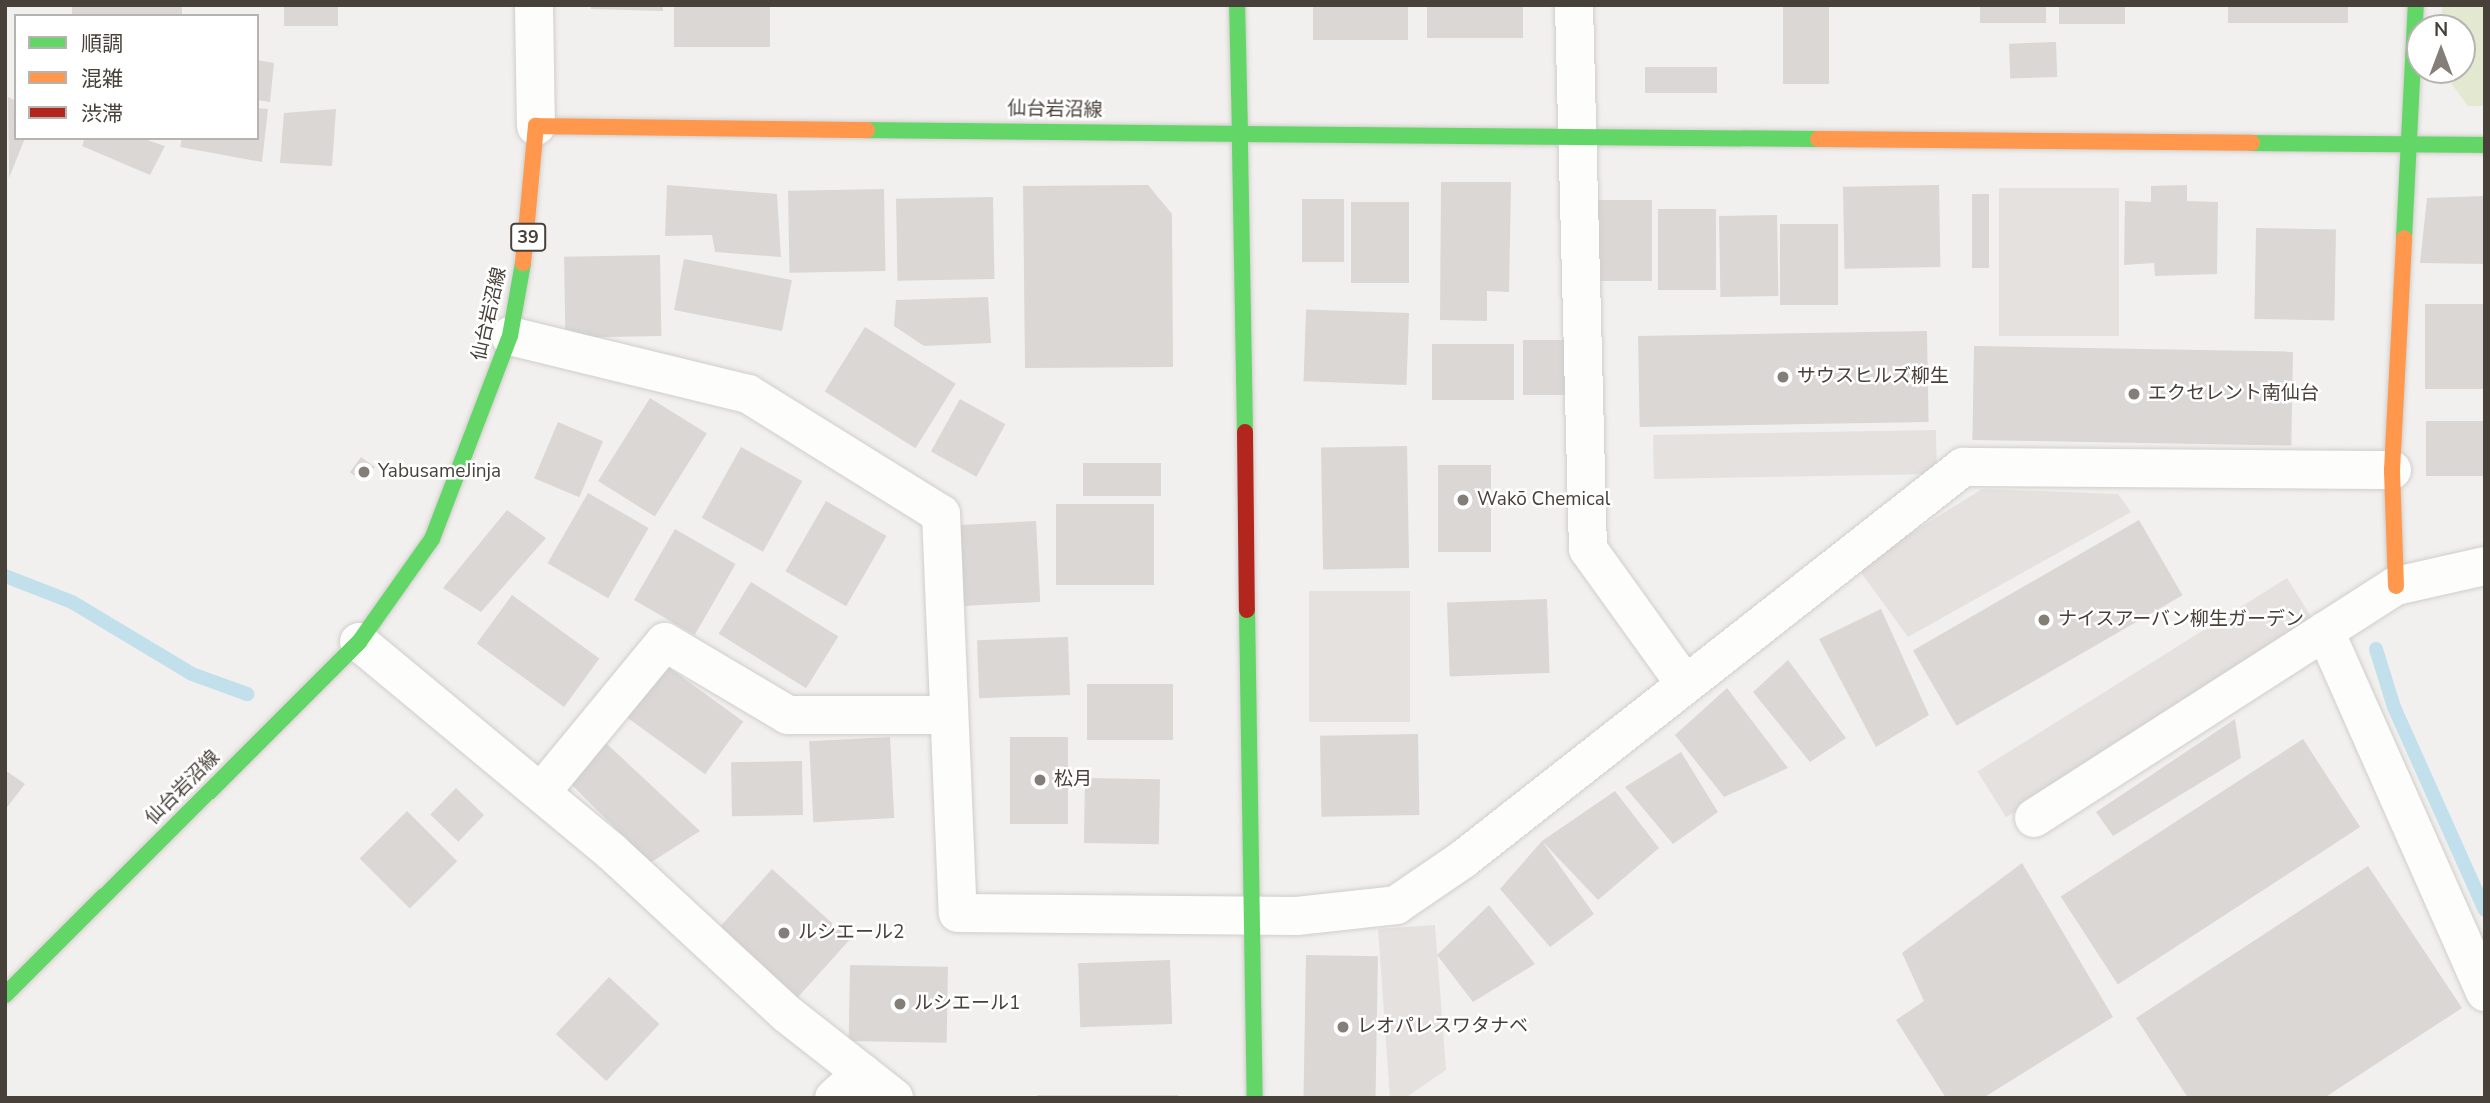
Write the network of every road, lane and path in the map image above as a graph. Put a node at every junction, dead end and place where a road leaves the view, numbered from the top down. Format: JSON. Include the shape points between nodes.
{"nodes":[{"id":1,"x":534,"y":5,"type":"edge"},
{"id":2,"x":1237,"y":5,"type":"edge"},
{"id":3,"x":1574,"y":5,"type":"edge"},
{"id":4,"x":2416,"y":5,"type":"edge"},
{"id":5,"x":536,"y":126,"type":"junction"},
{"id":6,"x":1240,"y":134,"type":"junction"},
{"id":7,"x":1580,"y":135,"type":"junction"},
{"id":8,"x":2410,"y":145,"type":"junction"},
{"id":9,"x":2485,"y":145,"type":"edge"},
{"id":10,"x":510,"y":336,"type":"junction"},
{"id":11,"x":2392,"y":470,"type":"junction"},
{"id":12,"x":2485,"y":566,"type":"edge"},
{"id":13,"x":2396,"y":586,"type":"junction"},
{"id":14,"x":2325,"y":631,"type":"junction"},
{"id":15,"x":359,"y":642,"type":"junction"},
{"id":16,"x":1685,"y":684,"type":"junction"},
{"id":17,"x":948,"y":715,"type":"junction"},
{"id":18,"x":541,"y":791,"type":"junction"},
{"id":19,"x":2034,"y":818,"type":"dead end"},
{"id":20,"x":1250,"y":916,"type":"junction"},
{"id":21,"x":2485,"y":992,"type":"edge"},
{"id":22,"x":5,"y":995,"type":"edge"},
{"id":23,"x":862,"y":1073,"type":"junction"},
{"id":24,"x":834,"y":1098,"type":"edge"},
{"id":25,"x":894,"y":1098,"type":"edge"},
{"id":26,"x":1255,"y":1098,"type":"edge"}],
"edges":[{"from":1,"to":5,"type":"street"},
{"from":2,"to":6,"type":"street"},
{"from":3,"to":7,"type":"street"},
{"from":4,"to":8,"type":"street"},
{"from":5,"to":6,"type":"street","name":"仙台岩沼線"},
{"from":5,"to":10,"type":"street","name":"仙台岩沼線","number":"39","via":[[529,231]]},
{"from":6,"to":7,"type":"street","name":"仙台岩沼線"},
{"from":6,"to":20,"type":"street"},
{"from":7,"to":8,"type":"street","name":"仙台岩沼線"},
{"from":7,"to":16,"type":"street","via":[[1588,549]]},
{"from":8,"to":9,"type":"street","name":"仙台岩沼線"},
{"from":8,"to":11,"type":"street"},
{"from":10,"to":15,"type":"street","name":"仙台岩沼線","number":"39","via":[[432,539]]},
{"from":10,"to":17,"type":"street","via":[[748,394],[941,514]]},
{"from":11,"to":13,"type":"street"},
{"from":11,"to":16,"type":"street","via":[[1964,467]]},
{"from":12,"to":13,"type":"street"},
{"from":13,"to":14,"type":"street"},
{"from":14,"to":19,"type":"street"},
{"from":14,"to":21,"type":"street"},
{"from":15,"to":18,"type":"street"},
{"from":15,"to":22,"type":"street","name":"仙台岩沼線","number":"39"},
{"from":16,"to":20,"type":"street","via":[[1396,905]]},
{"from":17,"to":18,"type":"street","via":[[788,715],[666,642]]},
{"from":17,"to":20,"type":"street","via":[[958,913]]},
{"from":18,"to":23,"type":"street","via":[[787,1014]]},
{"from":20,"to":26,"type":"street"},
{"from":23,"to":24,"type":"street"},
{"from":23,"to":25,"type":"street"}]}
